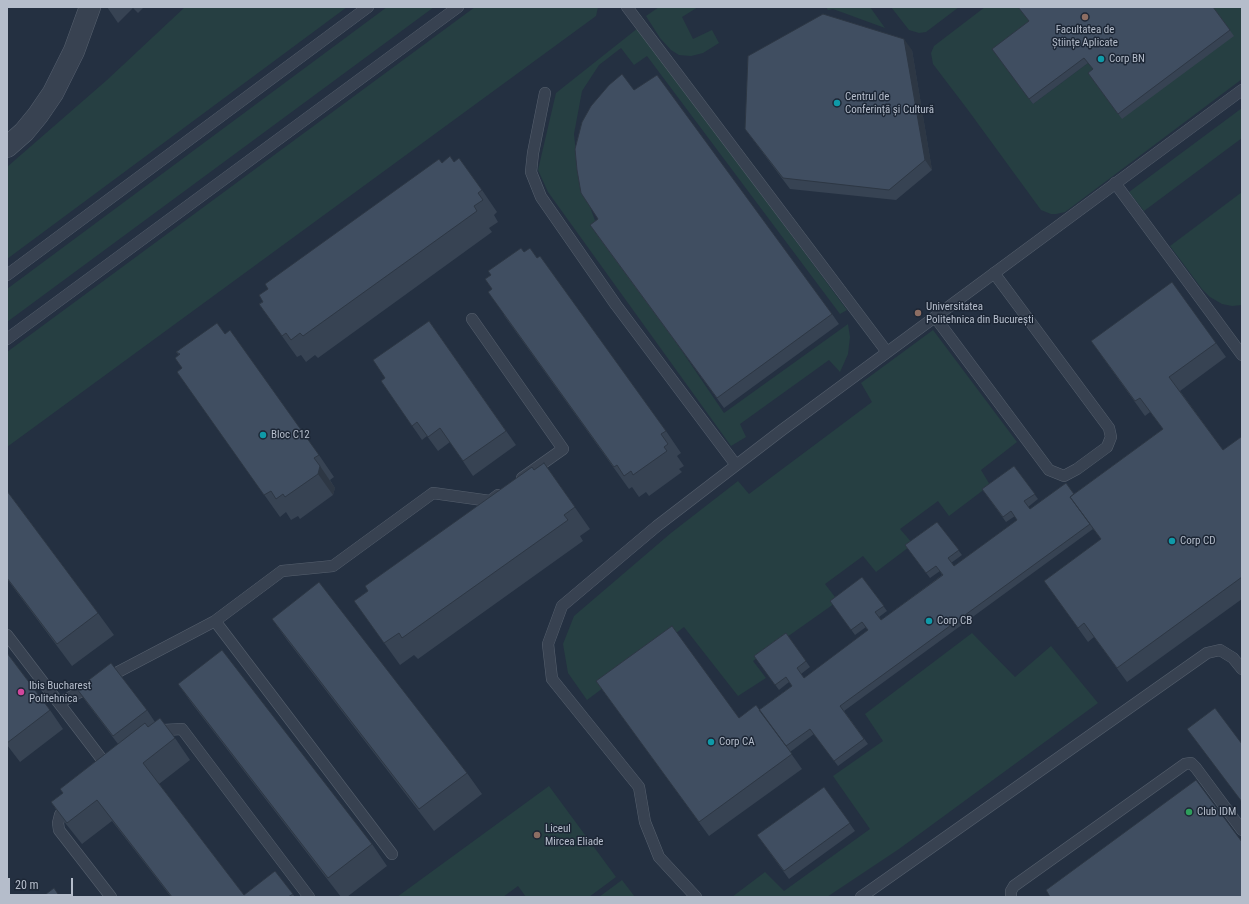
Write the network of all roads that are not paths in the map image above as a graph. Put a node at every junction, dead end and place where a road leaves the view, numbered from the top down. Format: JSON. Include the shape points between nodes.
{"nodes":[{"id":1,"x":90,"y":7,"type":"edge"},
{"id":2,"x":368,"y":7,"type":"edge"},
{"id":3,"x":458,"y":7,"type":"edge"},
{"id":4,"x":627,"y":7,"type":"edge"},
{"id":5,"x":1242,"y":90,"type":"edge"},
{"id":6,"x":545,"y":93,"type":"dead end"},
{"id":7,"x":7,"y":147,"type":"edge"},
{"id":8,"x":1115,"y":183,"type":"junction"},
{"id":9,"x":994,"y":274,"type":"junction"},
{"id":10,"x":7,"y":275,"type":"edge"},
{"id":11,"x":935,"y":317,"type":"junction"},
{"id":12,"x":472,"y":320,"type":"dead end"},
{"id":13,"x":7,"y":339,"type":"edge"},
{"id":14,"x":887,"y":352,"type":"junction"},
{"id":15,"x":1242,"y":355,"type":"edge"},
{"id":16,"x":736,"y":465,"type":"junction"},
{"id":17,"x":215,"y":621,"type":"junction"},
{"id":18,"x":7,"y":635,"type":"edge"},
{"id":19,"x":1242,"y":669,"type":"edge"},
{"id":20,"x":59,"y":703,"type":"junction"},
{"id":21,"x":147,"y":744,"type":"edge"},
{"id":22,"x":111,"y":771,"type":"edge"},
{"id":23,"x":76,"y":798,"type":"edge"},
{"id":24,"x":1242,"y":830,"type":"edge"},
{"id":25,"x":392,"y":854,"type":"dead end"},
{"id":26,"x":111,"y":897,"type":"edge"},
{"id":27,"x":309,"y":897,"type":"edge"},
{"id":28,"x":696,"y":897,"type":"edge"},
{"id":29,"x":861,"y":897,"type":"edge"},
{"id":30,"x":1011,"y":897,"type":"edge"}],
"edges":[{"from":1,"to":7,"type":"street","via":[[74,51],[53,93],[24,132]]},
{"from":2,"to":10,"type":"lane"},
{"from":3,"to":13,"type":"lane"},
{"from":4,"to":14,"type":"lane"},
{"from":5,"to":8,"type":"lane"},
{"from":6,"to":16,"type":"lane","via":[[531,172],[541,197],[616,305]]},
{"from":8,"to":9,"type":"lane"},
{"from":8,"to":15,"type":"lane"},
{"from":9,"to":11,"type":"lane"},
{"from":9,"to":11,"type":"lane","via":[[1109,428],[1111,437],[1107,447],[1077,469],[1064,476],[1049,470]]},
{"from":11,"to":14,"type":"lane"},
{"from":12,"to":17,"type":"lane","via":[[563,448],[490,501],[433,493],[333,566],[282,571]]},
{"from":14,"to":16,"type":"lane"},
{"from":16,"to":28,"type":"lane","via":[[657,526],[562,606],[548,644],[552,679],[639,787],[645,822],[659,857]]},
{"from":17,"to":20,"type":"lane"},
{"from":17,"to":25,"type":"lane"},
{"from":18,"to":20,"type":"lane"},
{"from":19,"to":29,"type":"lane","via":[[1233,658],[1220,650],[1207,653]]},
{"from":20,"to":22,"type":"lane"},
{"from":21,"to":27,"type":"lane","via":[[164,730],[182,729]]},
{"from":23,"to":26,"type":"lane","via":[[60,815],[59,830]]},
{"from":24,"to":30,"type":"lane","via":[[1196,768],[1191,763],[1185,764],[1014,886]]}]}
